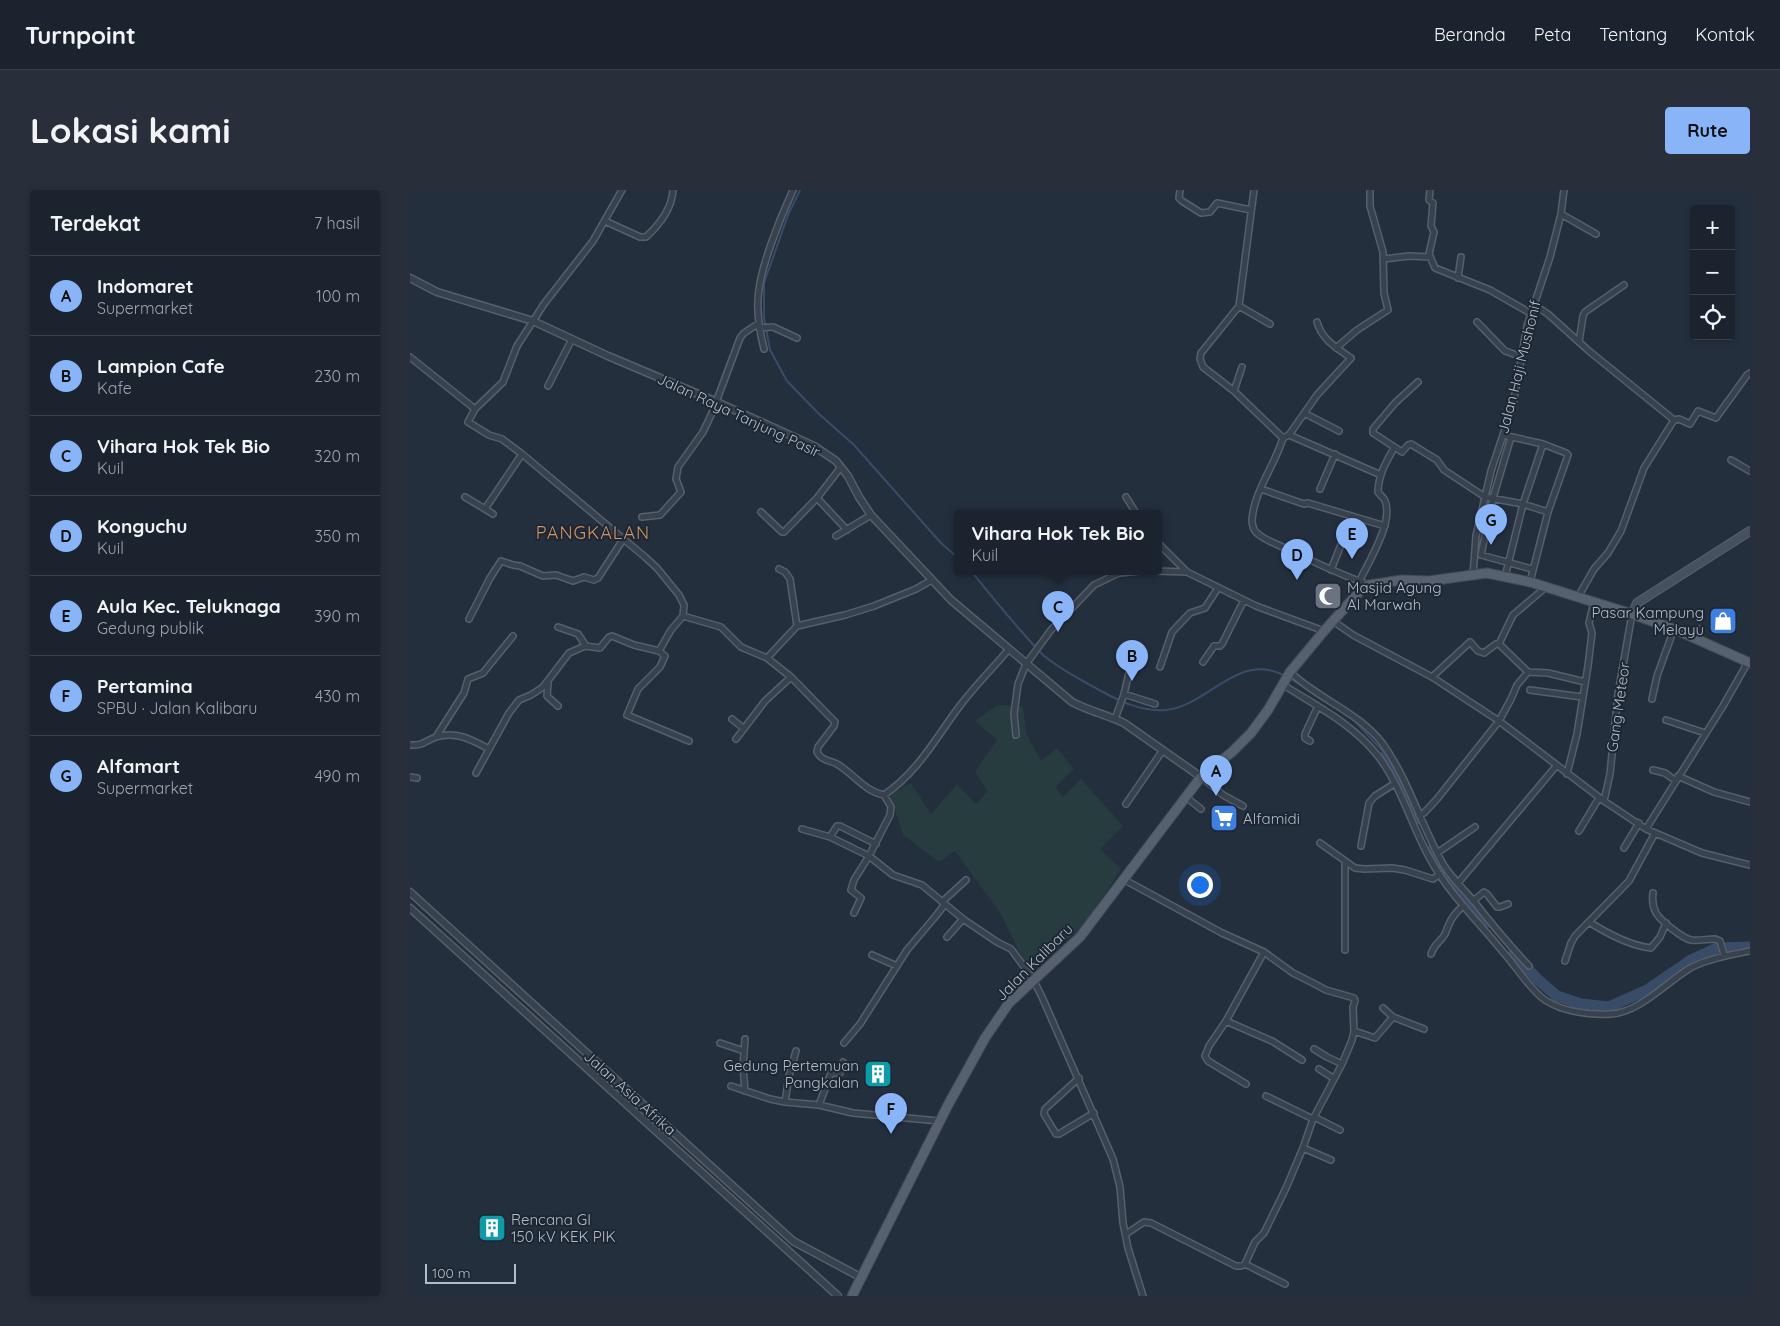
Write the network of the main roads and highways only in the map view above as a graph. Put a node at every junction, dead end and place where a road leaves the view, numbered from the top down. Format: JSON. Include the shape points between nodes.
{"nodes":[{"id":1,"x":1750,"y":531,"type":"edge"},
{"id":2,"x":1632,"y":614,"type":"junction"},
{"id":3,"x":1749,"y":662,"type":"edge"},
{"id":4,"x":852,"y":1296,"type":"edge"}],
"edges":[{"from":1,"to":2,"type":"main road","via":[[1637,603]]},
{"from":2,"to":3,"type":"main road"},
{"from":2,"to":4,"type":"main road","name":"Jalan Kalibaru","via":[[1530,582],[1481,572],[1429,581],[1388,582],[1369,585],[1360,591],[1286,678],[1251,732],[1201,777],[1080,937],[1008,1003],[984,1038]]}]}
